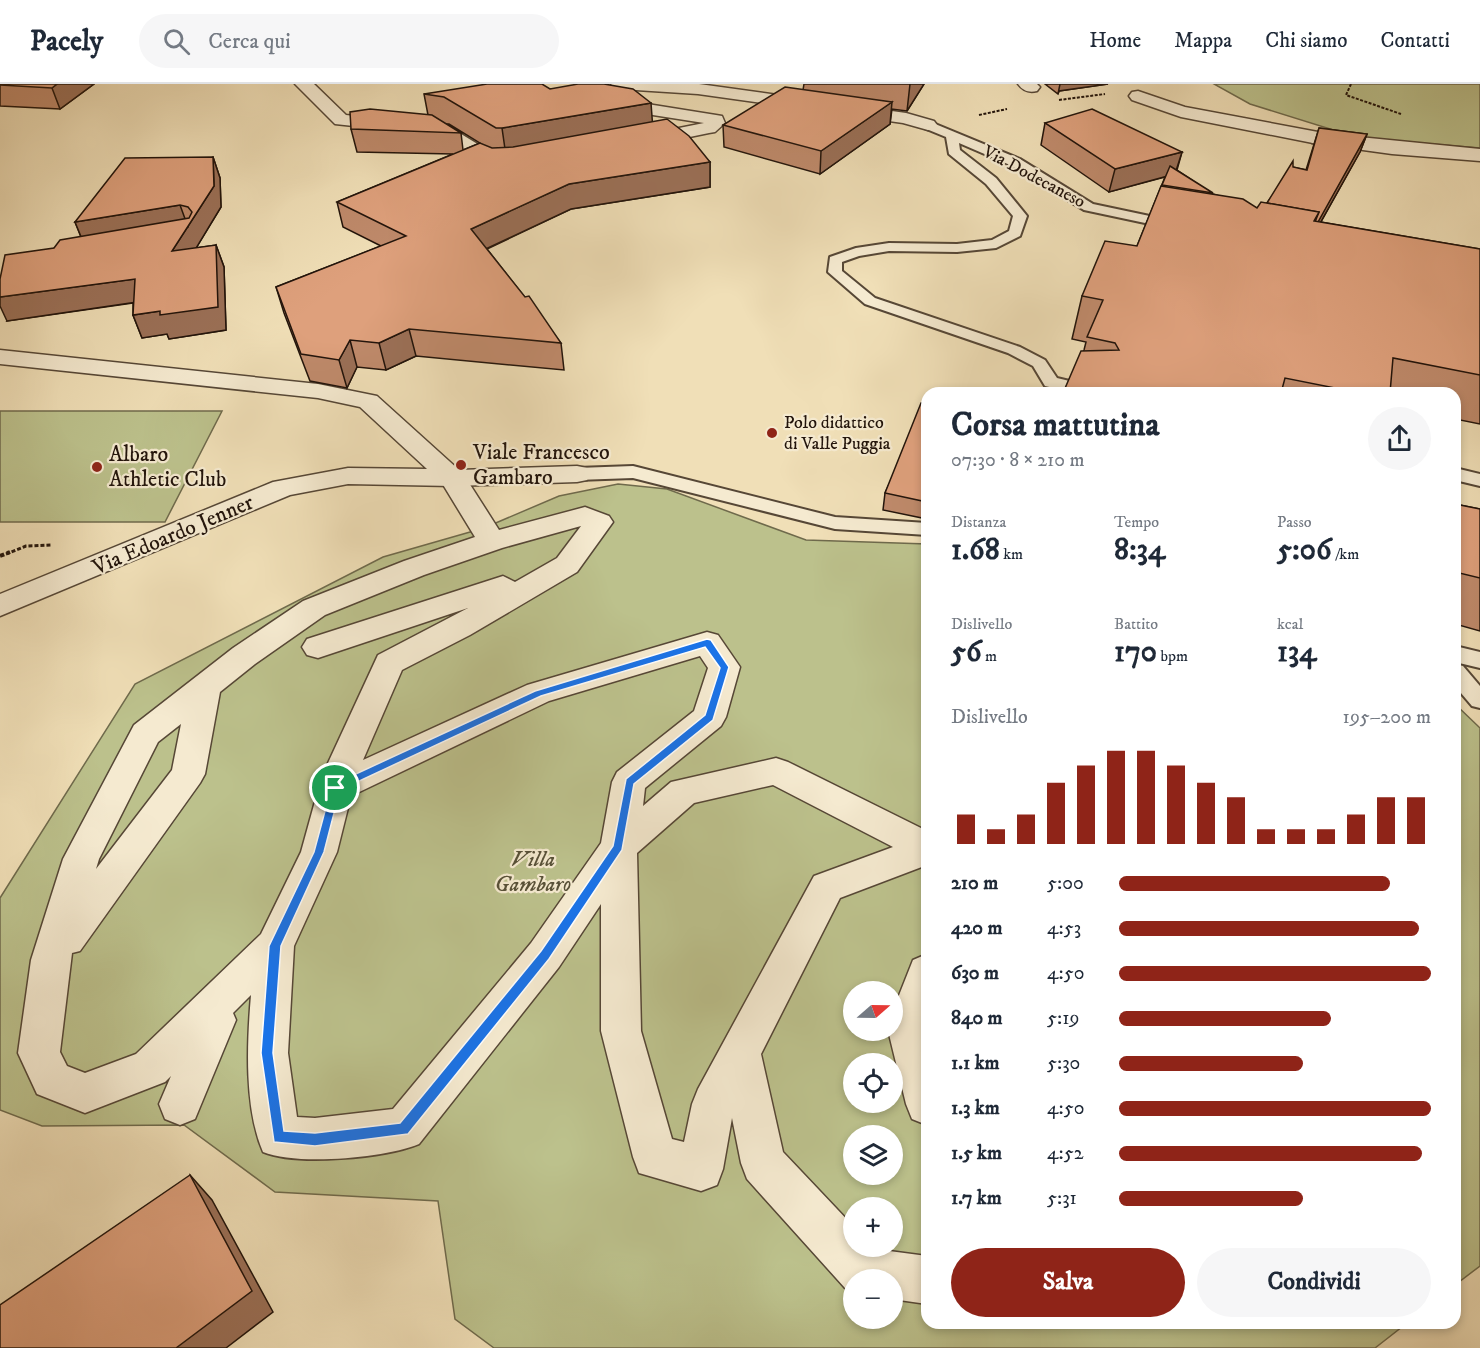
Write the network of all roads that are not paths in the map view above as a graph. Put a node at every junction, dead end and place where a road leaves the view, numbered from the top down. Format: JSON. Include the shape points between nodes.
{"nodes":[{"id":1,"x":304,"y":84,"type":"edge"},
{"id":2,"x":593,"y":84,"type":"edge"},
{"id":3,"x":620,"y":84,"type":"edge"},
{"id":4,"x":701,"y":86,"type":"edge"},
{"id":5,"x":1138,"y":96,"type":"dead end"},
{"id":6,"x":928,"y":125,"type":"joint"},
{"id":7,"x":952,"y":134,"type":"junction"},
{"id":8,"x":628,"y":143,"type":"edge"},
{"id":9,"x":1480,"y":155,"type":"edge"},
{"id":10,"x":524,"y":162,"type":"edge"},
{"id":11,"x":1197,"y":229,"type":"edge"},
{"id":12,"x":0,"y":357,"type":"edge"},
{"id":13,"x":1046,"y":387,"type":"edge"},
{"id":14,"x":577,"y":474,"type":"joint"},
{"id":15,"x":1461,"y":475,"type":"edge"},
{"id":16,"x":452,"y":478,"type":"junction"},
{"id":17,"x":1480,"y":480,"type":"edge"},
{"id":18,"x":921,"y":529,"type":"edge"},
{"id":19,"x":492,"y":541,"type":"junction"},
{"id":20,"x":567,"y":565,"type":"junction"},
{"id":21,"x":0,"y":606,"type":"edge"},
{"id":22,"x":318,"y":647,"type":"dead end"},
{"id":23,"x":1461,"y":655,"type":"edge"},
{"id":24,"x":1480,"y":660,"type":"edge"},
{"id":25,"x":1461,"y":679,"type":"edge"},
{"id":26,"x":205,"y":687,"type":"junction"},
{"id":27,"x":1480,"y":700,"type":"edge"},
{"id":28,"x":335,"y":788,"type":"junction"},
{"id":29,"x":921,"y":846,"type":"edge"},
{"id":30,"x":619,"y":847,"type":"junction"},
{"id":31,"x":921,"y":851,"type":"edge"},
{"id":32,"x":275,"y":946,"type":"junction"},
{"id":33,"x":51,"y":960,"type":"junction"},
{"id":34,"x":921,"y":989,"type":"edge"},
{"id":35,"x":216,"y":1020,"type":"dead end"},
{"id":36,"x":740,"y":1052,"type":"junction"},
{"id":37,"x":921,"y":1080,"type":"edge"},
{"id":38,"x":180,"y":1104,"type":"dead end"},
{"id":39,"x":921,"y":1279,"type":"edge"}],
"edges":[{"from":1,"to":10,"type":"street","via":[[341,120],[442,130],[498,165]]},
{"from":2,"to":8,"type":"street","via":[[581,95],[582,99],[717,120],[709,129]]},
{"from":3,"to":4,"type":"street","name":"Via Dodecaneso"},
{"from":4,"to":6,"type":"street","name":"Via Dodecaneso","via":[[906,118]]},
{"from":5,"to":9,"type":"street","via":[[1181,112],[1317,138]]},
{"from":6,"to":7,"type":"lane","name":"Via Dodecaneso"},
{"from":7,"to":11,"type":"lane","name":"Via Dodecaneso","via":[[1015,162],[1089,207]]},
{"from":7,"to":13,"type":"lane","via":[[954,151],[991,181],[1020,216],[1015,233],[996,244],[889,247],[856,252],[835,260],[835,272],[870,301],[1014,350],[1040,363]]},
{"from":12,"to":16,"type":"street","via":[[318,391],[368,401]]},
{"from":14,"to":16,"type":"street"},
{"from":14,"to":18,"type":"lane","via":[[633,472],[835,523]]},
{"from":15,"to":17,"type":"lane"},
{"from":16,"to":19,"type":"street"},
{"from":16,"to":21,"type":"street","name":"Via Edoardo Jenner","via":[[348,476],[283,488]]},
{"from":19,"to":20,"type":"street","via":[[585,516],[598,522]]},
{"from":19,"to":26,"type":"street","via":[[314,608]]},
{"from":20,"to":22,"type":"street"},
{"from":20,"to":28,"type":"street","via":[[389,663]]},
{"from":23,"to":24,"type":"lane"},
{"from":25,"to":27,"type":"lane"},
{"from":26,"to":33,"type":"street","via":[[188,774]]},
{"from":26,"to":33,"type":"street","via":[[146,734],[81,859]]},
{"from":28,"to":30,"type":"street","via":[[538,693],[707,643],[724,667],[709,717],[629,782]]},
{"from":28,"to":32,"type":"street","via":[[319,852]]},
{"from":29,"to":30,"type":"street","via":[[776,771],[683,792]]},
{"from":30,"to":32,"type":"street","via":[[545,955],[404,1129],[315,1139],[278,1137],[267,1053]]},
{"from":30,"to":36,"type":"street","via":[[621,1031],[655,1157],[701,1169],[713,1104]]},
{"from":31,"to":36,"type":"street","via":[[826,887]]},
{"from":32,"to":33,"type":"street","via":[[150,1068],[85,1094],[52,1080],[39,1053]]},
{"from":34,"to":37,"type":"street","via":[[908,1027]]},
{"from":35,"to":38,"type":"street"},
{"from":36,"to":39,"type":"street","via":[[763,1163],[862,1271]]}]}
